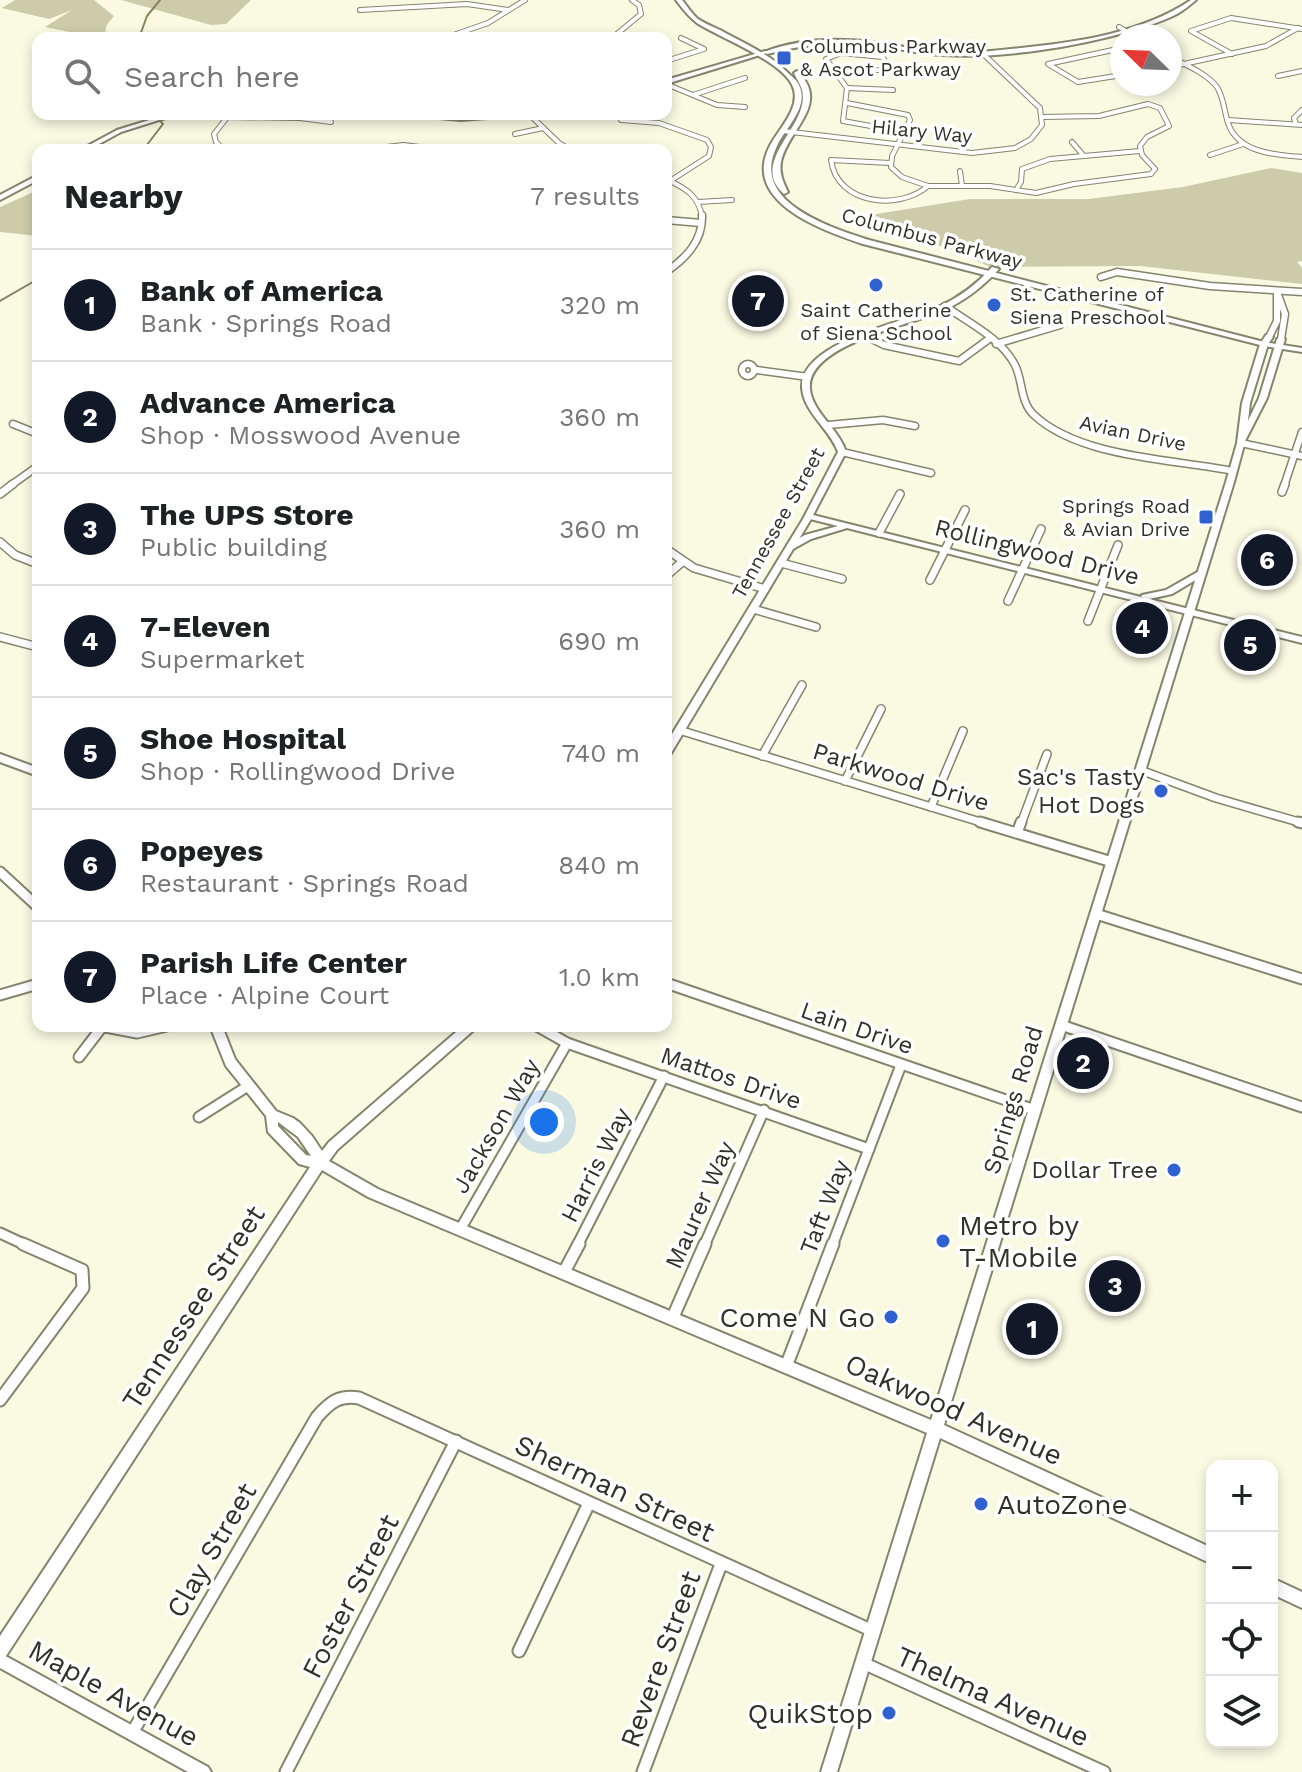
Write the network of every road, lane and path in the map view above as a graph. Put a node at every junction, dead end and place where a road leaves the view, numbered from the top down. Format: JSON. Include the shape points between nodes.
{"nodes":[{"id":1,"x":525,"y":0,"type":"edge"},
{"id":2,"x":632,"y":0,"type":"edge"},
{"id":3,"x":679,"y":0,"type":"edge"},
{"id":4,"x":689,"y":0,"type":"edge"},
{"id":5,"x":1193,"y":1,"type":"edge"},
{"id":6,"x":468,"y":2,"type":"edge"},
{"id":7,"x":360,"y":10,"type":"dead end"},
{"id":8,"x":508,"y":10,"type":"junction"},
{"id":9,"x":1141,"y":24,"type":"edge"},
{"id":10,"x":1300,"y":29,"type":"edge"},
{"id":11,"x":1110,"y":31,"type":"edge"},
{"id":12,"x":464,"y":32,"type":"edge"},
{"id":13,"x":615,"y":32,"type":"edge"},
{"id":14,"x":681,"y":38,"type":"dead end"},
{"id":15,"x":1110,"y":51,"type":"edge"},
{"id":16,"x":760,"y":52,"type":"junction"},
{"id":17,"x":981,"y":52,"type":"junction"},
{"id":18,"x":1232,"y":54,"type":"junction"},
{"id":19,"x":672,"y":59,"type":"edge"},
{"id":20,"x":1184,"y":65,"type":"joint"},
{"id":21,"x":838,"y":71,"type":"junction"},
{"id":22,"x":1302,"y":71,"type":"edge"},
{"id":23,"x":1278,"y":76,"type":"dead end"},
{"id":24,"x":1110,"y":77,"type":"edge"},
{"id":25,"x":745,"y":78,"type":"dead end"},
{"id":26,"x":672,"y":79,"type":"edge"},
{"id":27,"x":672,"y":84,"type":"edge"},
{"id":28,"x":847,"y":88,"type":"junction"},
{"id":29,"x":893,"y":90,"type":"dead end"},
{"id":30,"x":692,"y":96,"type":"junction"},
{"id":31,"x":847,"y":103,"type":"junction"},
{"id":32,"x":745,"y":107,"type":"dead end"},
{"id":33,"x":1302,"y":110,"type":"edge"},
{"id":34,"x":1042,"y":117,"type":"junction"},
{"id":35,"x":140,"y":120,"type":"edge"},
{"id":36,"x":143,"y":120,"type":"edge"},
{"id":37,"x":225,"y":120,"type":"edge"},
{"id":38,"x":261,"y":120,"type":"edge"},
{"id":39,"x":296,"y":120,"type":"edge"},
{"id":40,"x":535,"y":120,"type":"edge"},
{"id":41,"x":621,"y":120,"type":"dead end"},
{"id":42,"x":1228,"y":120,"type":"junction"},
{"id":43,"x":331,"y":122,"type":"dead end"},
{"id":44,"x":1299,"y":124,"type":"edge"},
{"id":45,"x":259,"y":127,"type":"dead end"},
{"id":46,"x":543,"y":128,"type":"junction"},
{"id":47,"x":788,"y":131,"type":"junction"},
{"id":48,"x":904,"y":132,"type":"junction"},
{"id":49,"x":515,"y":134,"type":"dead end"},
{"id":50,"x":1072,"y":142,"type":"dead end"},
{"id":51,"x":82,"y":144,"type":"edge"},
{"id":52,"x":94,"y":144,"type":"edge"},
{"id":53,"x":218,"y":144,"type":"edge"},
{"id":54,"x":563,"y":144,"type":"edge"},
{"id":55,"x":1243,"y":144,"type":"junction"},
{"id":56,"x":898,"y":145,"type":"junction"},
{"id":57,"x":1140,"y":151,"type":"junction"},
{"id":58,"x":1083,"y":155,"type":"junction"},
{"id":59,"x":1210,"y":155,"type":"dead end"},
{"id":60,"x":1302,"y":157,"type":"edge"},
{"id":61,"x":890,"y":163,"type":"junction"},
{"id":62,"x":960,"y":171,"type":"dead end"},
{"id":63,"x":672,"y":179,"type":"edge"},
{"id":64,"x":32,"y":181,"type":"edge"},
{"id":65,"x":672,"y":182,"type":"edge"},
{"id":66,"x":928,"y":186,"type":"junction"},
{"id":67,"x":962,"y":186,"type":"junction"},
{"id":68,"x":32,"y":188,"type":"edge"},
{"id":69,"x":1016,"y":190,"type":"junction"},
{"id":70,"x":732,"y":200,"type":"dead end"},
{"id":71,"x":0,"y":201,"type":"edge"},
{"id":72,"x":698,"y":202,"type":"junction"},
{"id":73,"x":672,"y":221,"type":"edge"},
{"id":74,"x":701,"y":223,"type":"junction"},
{"id":75,"x":672,"y":265,"type":"edge"},
{"id":76,"x":676,"y":266,"type":"junction"},
{"id":77,"x":672,"y":268,"type":"edge"},
{"id":78,"x":993,"y":272,"type":"junction"},
{"id":79,"x":1101,"y":277,"type":"dead end"},
{"id":80,"x":1277,"y":292,"type":"junction"},
{"id":81,"x":1302,"y":292,"type":"edge"},
{"id":82,"x":945,"y":306,"type":"junction"},
{"id":83,"x":1060,"y":325,"type":"dead end"},
{"id":84,"x":871,"y":339,"type":"junction"},
{"id":85,"x":1267,"y":340,"type":"junction"},
{"id":86,"x":993,"y":341,"type":"junction"},
{"id":87,"x":1280,"y":343,"type":"junction"},
{"id":88,"x":1302,"y":343,"type":"edge"},
{"id":89,"x":1302,"y":350,"type":"edge"},
{"id":90,"x":757,"y":370,"type":"dead end"},
{"id":91,"x":808,"y":377,"type":"junction"},
{"id":92,"x":13,"y":424,"type":"dead end"},
{"id":93,"x":828,"y":425,"type":"junction"},
{"id":94,"x":915,"y":426,"type":"dead end"},
{"id":95,"x":32,"y":432,"type":"edge"},
{"id":96,"x":1302,"y":432,"type":"edge"},
{"id":97,"x":1241,"y":443,"type":"junction"},
{"id":98,"x":842,"y":452,"type":"junction"},
{"id":99,"x":1292,"y":454,"type":"junction"},
{"id":100,"x":1302,"y":456,"type":"edge"},
{"id":101,"x":32,"y":470,"type":"edge"},
{"id":102,"x":1233,"y":471,"type":"junction"},
{"id":103,"x":931,"y":473,"type":"dead end"},
{"id":104,"x":1282,"y":492,"type":"dead end"},
{"id":105,"x":0,"y":494,"type":"edge"},
{"id":106,"x":900,"y":494,"type":"dead end"},
{"id":107,"x":965,"y":510,"type":"dead end"},
{"id":108,"x":809,"y":516,"type":"junction"},
{"id":109,"x":846,"y":526,"type":"junction"},
{"id":110,"x":1041,"y":529,"type":"dead end"},
{"id":111,"x":879,"y":533,"type":"junction"},
{"id":112,"x":0,"y":542,"type":"edge"},
{"id":113,"x":1118,"y":545,"type":"dead end"},
{"id":114,"x":790,"y":547,"type":"junction"},
{"id":115,"x":945,"y":550,"type":"junction"},
{"id":116,"x":672,"y":554,"type":"edge"},
{"id":117,"x":32,"y":562,"type":"edge"},
{"id":118,"x":682,"y":562,"type":"junction"},
{"id":119,"x":781,"y":563,"type":"junction"},
{"id":120,"x":1023,"y":569,"type":"junction"},
{"id":121,"x":672,"y":571,"type":"edge"},
{"id":122,"x":1201,"y":573,"type":"junction"},
{"id":123,"x":842,"y":579,"type":"dead end"},
{"id":124,"x":930,"y":580,"type":"dead end"},
{"id":125,"x":765,"y":589,"type":"junction"},
{"id":126,"x":1101,"y":589,"type":"junction"},
{"id":127,"x":1136,"y":598,"type":"junction"},
{"id":128,"x":1008,"y":601,"type":"dead end"},
{"id":129,"x":753,"y":609,"type":"junction"},
{"id":130,"x":1190,"y":611,"type":"junction"},
{"id":131,"x":1088,"y":621,"type":"dead end"},
{"id":132,"x":816,"y":627,"type":"dead end"},
{"id":133,"x":0,"y":637,"type":"edge"},
{"id":134,"x":1302,"y":640,"type":"edge"},
{"id":135,"x":32,"y":645,"type":"edge"},
{"id":136,"x":802,"y":685,"type":"dead end"},
{"id":137,"x":881,"y":709,"type":"dead end"},
{"id":138,"x":679,"y":730,"type":"junction"},
{"id":139,"x":963,"y":731,"type":"dead end"},
{"id":140,"x":672,"y":742,"type":"edge"},
{"id":141,"x":1047,"y":754,"type":"dead end"},
{"id":142,"x":762,"y":756,"type":"junction"},
{"id":143,"x":0,"y":758,"type":"edge"},
{"id":144,"x":32,"y":770,"type":"edge"},
{"id":145,"x":1140,"y":770,"type":"junction"},
{"id":146,"x":845,"y":781,"type":"junction"},
{"id":147,"x":931,"y":807,"type":"junction"},
{"id":148,"x":1302,"y":823,"type":"edge"},
{"id":149,"x":1017,"y":833,"type":"junction"},
{"id":150,"x":1112,"y":862,"type":"junction"},
{"id":151,"x":0,"y":872,"type":"edge"},
{"id":152,"x":32,"y":901,"type":"edge"},
{"id":153,"x":1096,"y":914,"type":"junction"},
{"id":154,"x":1302,"y":979,"type":"edge"},
{"id":155,"x":672,"y":985,"type":"edge"},
{"id":156,"x":32,"y":986,"type":"edge"},
{"id":157,"x":0,"y":995,"type":"edge"},
{"id":158,"x":1061,"y":1025,"type":"junction"},
{"id":159,"x":97,"y":1032,"type":"edge"},
{"id":160,"x":218,"y":1032,"type":"edge"},
{"id":161,"x":464,"y":1032,"type":"edge"},
{"id":162,"x":548,"y":1032,"type":"edge"},
{"id":163,"x":567,"y":1043,"type":"junction"},
{"id":164,"x":79,"y":1057,"type":"dead end"},
{"id":165,"x":901,"y":1065,"type":"junction"},
{"id":166,"x":664,"y":1076,"type":"junction"},
{"id":167,"x":248,"y":1086,"type":"junction"},
{"id":168,"x":1302,"y":1107,"type":"edge"},
{"id":169,"x":764,"y":1110,"type":"junction"},
{"id":170,"x":1035,"y":1110,"type":"junction"},
{"id":171,"x":199,"y":1117,"type":"dead end"},
{"id":172,"x":869,"y":1149,"type":"junction"},
{"id":173,"x":321,"y":1163,"type":"junction"},
{"id":174,"x":461,"y":1228,"type":"junction"},
{"id":175,"x":0,"y":1233,"type":"edge"},
{"id":176,"x":564,"y":1272,"type":"junction"},
{"id":177,"x":673,"y":1317,"type":"junction"},
{"id":178,"x":787,"y":1364,"type":"junction"},
{"id":179,"x":337,"y":1397,"type":"joint"},
{"id":180,"x":0,"y":1400,"type":"edge"},
{"id":181,"x":936,"y":1429,"type":"junction"},
{"id":182,"x":456,"y":1441,"type":"junction"},
{"id":183,"x":589,"y":1503,"type":"junction"},
{"id":184,"x":1206,"y":1553,"type":"edge"},
{"id":185,"x":721,"y":1564,"type":"junction"},
{"id":186,"x":1278,"y":1589,"type":"edge"},
{"id":187,"x":1302,"y":1600,"type":"edge"},
{"id":188,"x":873,"y":1631,"type":"junction"},
{"id":189,"x":0,"y":1650,"type":"edge"},
{"id":190,"x":519,"y":1651,"type":"dead end"},
{"id":191,"x":0,"y":1660,"type":"edge"},
{"id":192,"x":863,"y":1663,"type":"junction"},
{"id":193,"x":132,"y":1733,"type":"junction"},
{"id":194,"x":203,"y":1772,"type":"edge"},
{"id":195,"x":286,"y":1772,"type":"edge"},
{"id":196,"x":643,"y":1772,"type":"edge"},
{"id":197,"x":829,"y":1772,"type":"edge"},
{"id":198,"x":1104,"y":1772,"type":"edge"}],
"edges":[{"from":1,"to":8,"type":"street"},
{"from":2,"to":13,"type":"street","via":[[641,14]]},
{"from":3,"to":16,"type":"main road","name":"Columbus Parkway","via":[[696,20]]},
{"from":4,"to":16,"type":"main road","name":"Columbus Parkway","via":[[711,22]]},
{"from":5,"to":9,"type":"street","via":[[1175,15]]},
{"from":6,"to":7,"type":"street"},
{"from":6,"to":8,"type":"street"},
{"from":8,"to":12,"type":"street"},
{"from":10,"to":18,"type":"street","via":[[1266,46]]},
{"from":10,"to":18,"type":"street","via":[[1231,18],[1191,31]]},
{"from":11,"to":17,"type":"street"},
{"from":14,"to":19,"type":"street","via":[[704,49]]},
{"from":15,"to":24,"type":"street","via":[[1048,64],[1078,82]]},
{"from":16,"to":17,"type":"street","via":[[800,40],[843,38]]},
{"from":16,"to":26,"type":"main road"},
{"from":16,"to":47,"type":"main road","name":"Columbus Parkway","via":[[782,68],[799,92]]},
{"from":17,"to":34,"type":"street","via":[[1037,103]]},
{"from":18,"to":20,"type":"street"},
{"from":20,"to":42,"type":"street","via":[[1214,84]]},
{"from":21,"to":21,"type":"street","via":[[826,57],[875,54],[887,66]]},
{"from":21,"to":28,"type":"street"},
{"from":22,"to":23,"type":"street"},
{"from":25,"to":30,"type":"street"},
{"from":27,"to":30,"type":"street"},
{"from":28,"to":29,"type":"street"},
{"from":28,"to":31,"type":"street"},
{"from":30,"to":32,"type":"street","via":[[724,107]]},
{"from":31,"to":48,"type":"street","via":[[905,113],[910,120]]},
{"from":31,"to":48,"type":"street","via":[[843,121]]},
{"from":33,"to":44,"type":"street","via":[[1294,118]]},
{"from":34,"to":56,"type":"street","name":"Hilary Way","via":[[1033,138],[998,151],[960,153]]},
{"from":34,"to":57,"type":"street","via":[[1099,116],[1156,105],[1169,126],[1143,140]]},
{"from":35,"to":51,"type":"main road"},
{"from":36,"to":52,"type":"main road"},
{"from":37,"to":53,"type":"street","via":[[214,134]]},
{"from":38,"to":45,"type":"street"},
{"from":39,"to":43,"type":"street"},
{"from":40,"to":46,"type":"street"},
{"from":41,"to":63,"type":"street","via":[[659,123],[707,140],[709,156]]},
{"from":42,"to":44,"type":"street"},
{"from":42,"to":55,"type":"street"},
{"from":46,"to":49,"type":"street"},
{"from":46,"to":54,"type":"street"},
{"from":47,"to":56,"type":"street","name":"Hilary Way"},
{"from":47,"to":78,"type":"main road","name":"Columbus Parkway","via":[[765,165],[767,180],[803,217],[866,242]]},
{"from":48,"to":56,"type":"street"},
{"from":50,"to":58,"type":"street"},
{"from":55,"to":59,"type":"street"},
{"from":55,"to":60,"type":"street"},
{"from":56,"to":61,"type":"street"},
{"from":57,"to":58,"type":"street"},
{"from":57,"to":69,"type":"street","via":[[1153,173],[1043,193]]},
{"from":58,"to":69,"type":"street","via":[[1024,166]]},
{"from":61,"to":66,"type":"street","via":[[902,177]]},
{"from":61,"to":66,"type":"street","via":[[835,159],[830,167],[847,187],[879,201],[904,201]]},
{"from":62,"to":67,"type":"street"},
{"from":64,"to":71,"type":"main road"},
{"from":65,"to":72,"type":"street","via":[[687,188]]},
{"from":66,"to":67,"type":"street"},
{"from":67,"to":69,"type":"street"},
{"from":68,"to":71,"type":"main road"},
{"from":70,"to":72,"type":"street"},
{"from":72,"to":74,"type":"street"},
{"from":73,"to":74,"type":"street"},
{"from":74,"to":76,"type":"street","via":[[697,246]]},
{"from":75,"to":76,"type":"street"},
{"from":76,"to":77,"type":"street"},
{"from":78,"to":82,"type":"main road"},
{"from":78,"to":85,"type":"main road","name":"Columbus Parkway"},
{"from":79,"to":80,"type":"street","via":[[1125,273]]},
{"from":80,"to":81,"type":"street"},
{"from":80,"to":85,"type":"street","name":"Springs Road","via":[[1275,332]]},
{"from":80,"to":87,"type":"street","name":"Springs Road","via":[[1286,315]]},
{"from":82,"to":84,"type":"main road"},
{"from":82,"to":86,"type":"street","name":"Avian Drive"},
{"from":83,"to":86,"type":"street"},
{"from":84,"to":86,"type":"street","via":[[959,361],[977,342]]},
{"from":84,"to":91,"type":"main road","via":[[827,354]]},
{"from":85,"to":87,"type":"main road","name":"Columbus Parkway"},
{"from":85,"to":97,"type":"main road","name":"Springs Road","via":[[1246,403]]},
{"from":86,"to":102,"type":"street","name":"Avian Drive","via":[[1015,365],[1027,407],[1056,431],[1098,446]]},
{"from":87,"to":88,"type":"main road","name":"Columbus Parkway"},
{"from":87,"to":89,"type":"main road","name":"Columbus Parkway"},
{"from":87,"to":97,"type":"main road","name":"Springs Road","via":[[1263,398]]},
{"from":90,"to":91,"type":"street"},
{"from":91,"to":93,"type":"main road","name":"Tennessee Street","via":[[808,397]]},
{"from":92,"to":95,"type":"street"},
{"from":93,"to":94,"type":"street","via":[[883,420]]},
{"from":93,"to":98,"type":"main road","name":"Tennessee Street"},
{"from":96,"to":99,"type":"street"},
{"from":97,"to":99,"type":"street"},
{"from":97,"to":102,"type":"main road","name":"Springs Road"},
{"from":98,"to":103,"type":"street"},
{"from":98,"to":108,"type":"main road","name":"Tennessee Street"},
{"from":99,"to":100,"type":"street"},
{"from":99,"to":104,"type":"street"},
{"from":101,"to":105,"type":"street"},
{"from":102,"to":122,"type":"main road","name":"Springs Road"},
{"from":106,"to":111,"type":"street"},
{"from":107,"to":115,"type":"street"},
{"from":108,"to":109,"type":"street","name":"Rollingwood Drive"},
{"from":108,"to":114,"type":"main road","name":"Tennessee Street"},
{"from":109,"to":111,"type":"street","name":"Rollingwood Drive"},
{"from":109,"to":114,"type":"street"},
{"from":110,"to":120,"type":"street"},
{"from":111,"to":115,"type":"street","name":"Rollingwood Drive"},
{"from":112,"to":117,"type":"street"},
{"from":113,"to":126,"type":"street"},
{"from":114,"to":119,"type":"main road","name":"Tennessee Street"},
{"from":115,"to":120,"type":"street","name":"Rollingwood Drive"},
{"from":115,"to":124,"type":"street"},
{"from":116,"to":118,"type":"street"},
{"from":118,"to":121,"type":"street"},
{"from":118,"to":125,"type":"street"},
{"from":119,"to":123,"type":"street"},
{"from":119,"to":125,"type":"main road","name":"Tennessee Street"},
{"from":120,"to":126,"type":"street","name":"Rollingwood Drive"},
{"from":120,"to":128,"type":"street"},
{"from":122,"to":127,"type":"street","via":[[1169,592]]},
{"from":122,"to":130,"type":"main road","name":"Springs Road"},
{"from":125,"to":129,"type":"main road","name":"Tennessee Street"},
{"from":126,"to":127,"type":"street","name":"Rollingwood Drive"},
{"from":126,"to":131,"type":"street"},
{"from":127,"to":130,"type":"street","name":"Rollingwood Drive"},
{"from":129,"to":132,"type":"street"},
{"from":129,"to":138,"type":"main road","name":"Tennessee Street"},
{"from":130,"to":134,"type":"street","name":"Rollingwood Drive"},
{"from":130,"to":145,"type":"main road","name":"Springs Road"},
{"from":133,"to":135,"type":"street"},
{"from":136,"to":142,"type":"street"},
{"from":137,"to":146,"type":"street"},
{"from":138,"to":140,"type":"main road","name":"Tennessee Street"},
{"from":138,"to":142,"type":"street","name":"Parkwood Drive"},
{"from":139,"to":147,"type":"street"},
{"from":141,"to":149,"type":"street"},
{"from":142,"to":146,"type":"street","name":"Parkwood Drive"},
{"from":143,"to":144,"type":"main road"},
{"from":145,"to":148,"type":"street"},
{"from":145,"to":150,"type":"main road","name":"Springs Road"},
{"from":146,"to":147,"type":"street","name":"Parkwood Drive"},
{"from":147,"to":149,"type":"street","name":"Parkwood Drive"},
{"from":149,"to":150,"type":"street","name":"Parkwood Drive"},
{"from":150,"to":153,"type":"main road","name":"Springs Road"},
{"from":151,"to":152,"type":"street"},
{"from":153,"to":154,"type":"street"},
{"from":153,"to":158,"type":"main road","name":"Springs Road"},
{"from":155,"to":165,"type":"street","name":"Lain Drive"},
{"from":156,"to":157,"type":"street"},
{"from":158,"to":168,"type":"street"},
{"from":158,"to":170,"type":"main road","name":"Springs Road"},
{"from":159,"to":164,"type":"street"},
{"from":160,"to":167,"type":"main road","name":"Oakwood Avenue","via":[[230,1062]]},
{"from":161,"to":173,"type":"main road","name":"Tennessee Street","via":[[333,1146]]},
{"from":162,"to":163,"type":"street","name":"Mattos Drive"},
{"from":163,"to":166,"type":"street","name":"Mattos Drive"},
{"from":163,"to":174,"type":"street","name":"Jackson Way"},
{"from":165,"to":170,"type":"street","name":"Lain Drive"},
{"from":165,"to":172,"type":"street","name":"Taft Way"},
{"from":166,"to":169,"type":"street","name":"Mattos Drive"},
{"from":166,"to":176,"type":"street","name":"Harris Way"},
{"from":167,"to":171,"type":"street"},
{"from":167,"to":173,"type":"main road","name":"Oakwood Avenue","via":[[272,1115],[272,1128],[303,1160]]},
{"from":169,"to":172,"type":"street","name":"Mattos Drive"},
{"from":169,"to":177,"type":"street","name":"Maurer Way"},
{"from":170,"to":181,"type":"main road","name":"Springs Road"},
{"from":172,"to":178,"type":"street","name":"Taft Way"},
{"from":173,"to":174,"type":"main road","name":"Oakwood Avenue","via":[[373,1193]]},
{"from":173,"to":189,"type":"main road","name":"Tennessee Street"},
{"from":174,"to":176,"type":"main road","name":"Oakwood Avenue"},
{"from":175,"to":180,"type":"street","via":[[82,1270],[84,1277],[83,1288]]},
{"from":176,"to":177,"type":"main road","name":"Oakwood Avenue"},
{"from":177,"to":178,"type":"main road","name":"Oakwood Avenue"},
{"from":178,"to":181,"type":"main road","name":"Oakwood Avenue"},
{"from":179,"to":182,"type":"street","name":"Sherman Street","via":[[359,1398]]},
{"from":179,"to":193,"type":"street","name":"Clay Street","via":[[317,1417]]},
{"from":181,"to":184,"type":"main road","name":"Oakwood Avenue"},
{"from":181,"to":188,"type":"main road","name":"Springs Road"},
{"from":182,"to":183,"type":"street","name":"Sherman Street"},
{"from":182,"to":195,"type":"street","name":"Foster Street"},
{"from":183,"to":185,"type":"street","name":"Sherman Street"},
{"from":183,"to":190,"type":"street"},
{"from":185,"to":188,"type":"street","name":"Sherman Street"},
{"from":185,"to":196,"type":"street","name":"Revere Street"},
{"from":186,"to":187,"type":"main road"},
{"from":188,"to":192,"type":"main road","name":"Springs Road"},
{"from":191,"to":193,"type":"street","name":"Maple Avenue"},
{"from":192,"to":197,"type":"main road","name":"Springs Road"},
{"from":192,"to":198,"type":"street","name":"Thelma Avenue"},
{"from":193,"to":194,"type":"street","name":"Maple Avenue"}]}
